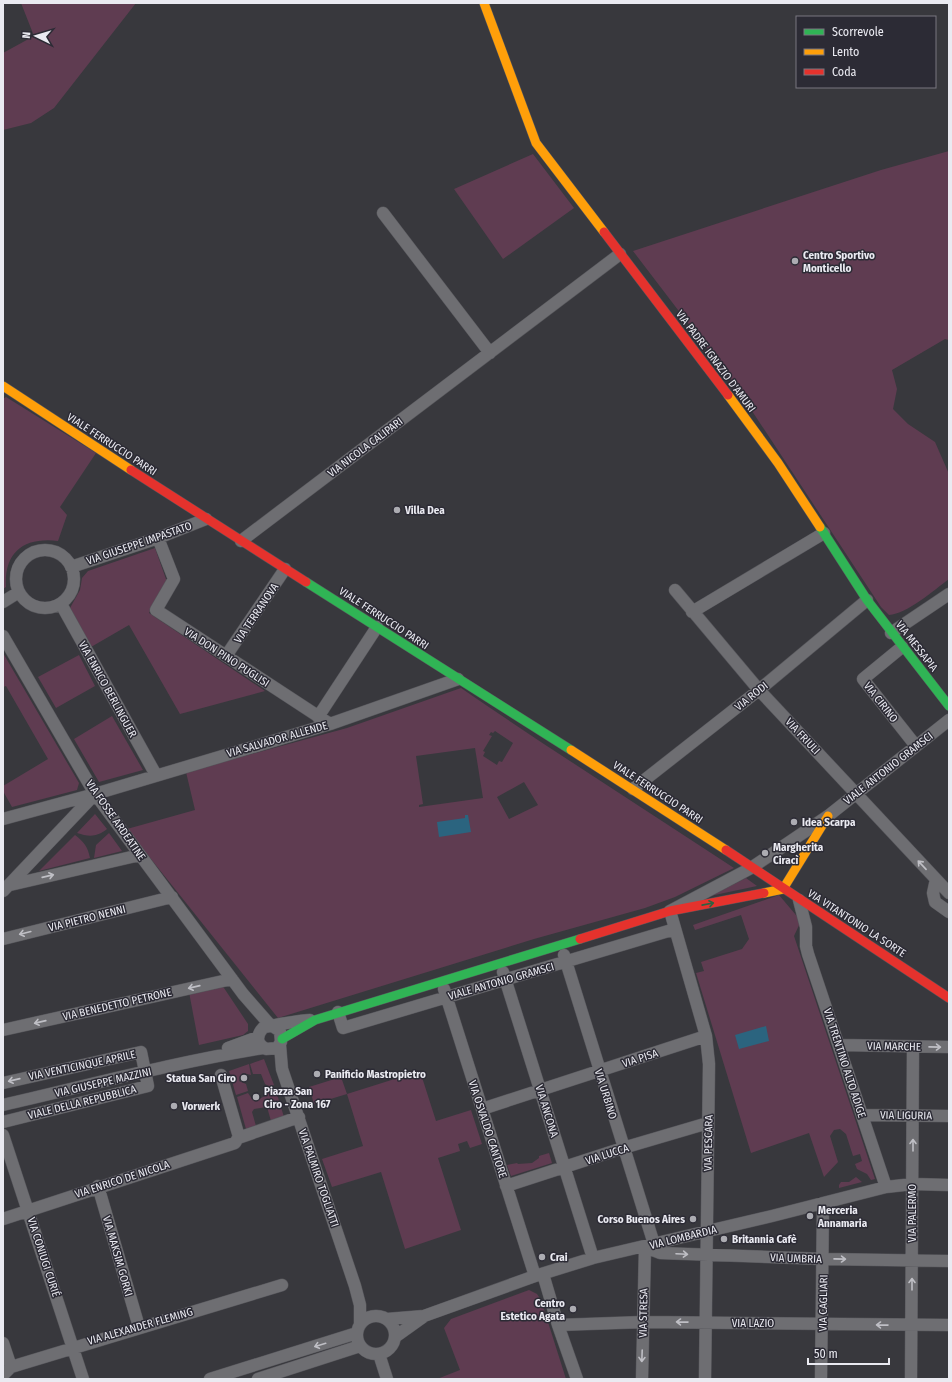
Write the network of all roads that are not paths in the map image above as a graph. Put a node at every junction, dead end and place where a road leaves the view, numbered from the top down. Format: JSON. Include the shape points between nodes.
{"nodes":[{"id":1,"x":484,"y":3,"type":"edge"},
{"id":2,"x":383,"y":212,"type":"dead end"},
{"id":3,"x":620,"y":254,"type":"junction"},
{"id":4,"x":490,"y":353,"type":"junction"},
{"id":5,"x":4,"y":387,"type":"edge"},
{"id":6,"x":206,"y":519,"type":"junction"},
{"id":7,"x":824,"y":533,"type":"junction"},
{"id":8,"x":158,"y":538,"type":"junction"},
{"id":9,"x":241,"y":542,"type":"junction"},
{"id":10,"x":71,"y":567,"type":"junction"},
{"id":11,"x":285,"y":569,"type":"junction"},
{"id":12,"x":674,"y":590,"type":"dead end"},
{"id":13,"x":19,"y":592,"type":"junction"},
{"id":14,"x":949,"y":594,"type":"edge"},
{"id":15,"x":867,"y":600,"type":"junction"},
{"id":16,"x":3,"y":602,"type":"edge"},
{"id":17,"x":61,"y":604,"type":"junction"},
{"id":18,"x":692,"y":612,"type":"junction"},
{"id":19,"x":377,"y":627,"type":"junction"},
{"id":20,"x":891,"y":633,"type":"junction"},
{"id":21,"x":3,"y":636,"type":"edge"},
{"id":22,"x":902,"y":647,"type":"junction"},
{"id":23,"x":226,"y":656,"type":"junction"},
{"id":24,"x":458,"y":680,"type":"junction"},
{"id":25,"x":759,"y":690,"type":"junction"},
{"id":26,"x":949,"y":706,"type":"edge"},
{"id":27,"x":318,"y":717,"type":"junction"},
{"id":28,"x":949,"y":720,"type":"edge"},
{"id":29,"x":330,"y":724,"type":"junction"},
{"id":30,"x":916,"y":746,"type":"junction"},
{"id":31,"x":156,"y":775,"type":"junction"},
{"id":32,"x":633,"y":789,"type":"junction"},
{"id":33,"x":856,"y":793,"type":"junction"},
{"id":34,"x":95,"y":794,"type":"junction"},
{"id":35,"x":828,"y":816,"type":"junction"},
{"id":36,"x":3,"y":818,"type":"edge"},
{"id":37,"x":140,"y":855,"type":"junction"},
{"id":38,"x":751,"y":868,"type":"junction"},
{"id":39,"x":936,"y":879,"type":"junction"},
{"id":40,"x":7,"y":888,"type":"edge"},
{"id":41,"x":783,"y":889,"type":"junction"},
{"id":42,"x":949,"y":893,"type":"edge"},
{"id":43,"x":172,"y":897,"type":"junction"},
{"id":44,"x":799,"y":900,"type":"junction"},
{"id":45,"x":670,"y":911,"type":"junction"},
{"id":46,"x":949,"y":912,"type":"edge"},
{"id":47,"x":822,"y":916,"type":"junction"},
{"id":48,"x":675,"y":929,"type":"junction"},
{"id":49,"x":3,"y":939,"type":"edge"},
{"id":50,"x":806,"y":939,"type":"junction"},
{"id":51,"x":561,"y":944,"type":"junction"},
{"id":52,"x":566,"y":962,"type":"junction"},
{"id":53,"x":500,"y":963,"type":"junction"},
{"id":54,"x":505,"y":978,"type":"junction"},
{"id":55,"x":232,"y":979,"type":"junction"},
{"id":56,"x":442,"y":981,"type":"junction"},
{"id":57,"x":446,"y":997,"type":"junction"},
{"id":58,"x":949,"y":998,"type":"edge"},
{"id":59,"x":338,"y":1012,"type":"junction"},
{"id":60,"x":315,"y":1020,"type":"joint"},
{"id":61,"x":3,"y":1030,"type":"edge"},
{"id":62,"x":706,"y":1036,"type":"junction"},
{"id":63,"x":270,"y":1038,"type":"junction"},
{"id":64,"x":840,"y":1045,"type":"junction"},
{"id":65,"x":913,"y":1047,"type":"junction"},
{"id":66,"x":949,"y":1048,"type":"edge"},
{"id":67,"x":599,"y":1071,"type":"junction"},
{"id":68,"x":145,"y":1073,"type":"junction"},
{"id":69,"x":222,"y":1075,"type":"dead end"},
{"id":70,"x":3,"y":1083,"type":"edge"},
{"id":71,"x":540,"y":1090,"type":"junction"},
{"id":72,"x":3,"y":1105,"type":"edge"},
{"id":73,"x":482,"y":1109,"type":"junction"},
{"id":74,"x":862,"y":1115,"type":"junction"},
{"id":75,"x":913,"y":1115,"type":"junction"},
{"id":76,"x":949,"y":1116,"type":"edge"},
{"id":77,"x":299,"y":1117,"type":"junction"},
{"id":78,"x":3,"y":1122,"type":"edge"},
{"id":79,"x":708,"y":1123,"type":"junction"},
{"id":80,"x":3,"y":1135,"type":"edge"},
{"id":81,"x":239,"y":1137,"type":"junction"},
{"id":82,"x":623,"y":1148,"type":"junction"},
{"id":83,"x":564,"y":1168,"type":"junction"},
{"id":84,"x":912,"y":1184,"type":"junction"},
{"id":85,"x":949,"y":1185,"type":"edge"},
{"id":86,"x":98,"y":1186,"type":"junction"},
{"id":87,"x":506,"y":1186,"type":"junction"},
{"id":88,"x":886,"y":1187,"type":"junction"},
{"id":89,"x":824,"y":1203,"type":"junction"},
{"id":90,"x":29,"y":1210,"type":"junction"},
{"id":91,"x":3,"y":1219,"type":"edge"},
{"id":92,"x":706,"y":1231,"type":"junction"},
{"id":93,"x":649,"y":1245,"type":"junction"},
{"id":94,"x":705,"y":1255,"type":"junction"},
{"id":95,"x":593,"y":1258,"type":"junction"},
{"id":96,"x":824,"y":1259,"type":"junction"},
{"id":97,"x":912,"y":1260,"type":"junction"},
{"id":98,"x":949,"y":1261,"type":"edge"},
{"id":99,"x":539,"y":1275,"type":"junction"},
{"id":100,"x":282,"y":1285,"type":"dead end"},
{"id":101,"x":355,"y":1286,"type":"junction"},
{"id":102,"x":424,"y":1316,"type":"junction"},
{"id":103,"x":382,"y":1318,"type":"junction"},
{"id":104,"x":644,"y":1322,"type":"junction"},
{"id":105,"x":705,"y":1323,"type":"junction"},
{"id":106,"x":822,"y":1323,"type":"junction"},
{"id":107,"x":558,"y":1325,"type":"junction"},
{"id":108,"x":912,"y":1325,"type":"junction"},
{"id":109,"x":949,"y":1325,"type":"edge"},
{"id":110,"x":139,"y":1327,"type":"junction"},
{"id":111,"x":359,"y":1329,"type":"junction"},
{"id":112,"x":395,"y":1337,"type":"junction"},
{"id":113,"x":3,"y":1343,"type":"edge"},
{"id":114,"x":73,"y":1346,"type":"junction"},
{"id":115,"x":360,"y":1346,"type":"junction"},
{"id":116,"x":379,"y":1354,"type":"junction"},
{"id":117,"x":7,"y":1371,"type":"edge"},
{"id":118,"x":82,"y":1379,"type":"edge"},
{"id":119,"x":210,"y":1379,"type":"edge"},
{"id":120,"x":258,"y":1379,"type":"edge"},
{"id":121,"x":387,"y":1379,"type":"edge"},
{"id":122,"x":577,"y":1379,"type":"edge"},
{"id":123,"x":642,"y":1379,"type":"edge"},
{"id":124,"x":705,"y":1379,"type":"edge"},
{"id":125,"x":822,"y":1379,"type":"edge"},
{"id":126,"x":911,"y":1379,"type":"edge"}],
"edges":[{"from":1,"to":3,"type":"street","name":"VIA PADRE IGNAZIO D'AMURI","via":[[536,143]]},
{"from":2,"to":4,"type":"street"},
{"from":3,"to":4,"type":"street","name":"VIA NICOLA CALIPARI"},
{"from":3,"to":7,"type":"street","name":"VIA PADRE IGNAZIO D'AMURI","via":[[778,463]]},
{"from":4,"to":9,"type":"street","name":"VIA NICOLA CALIPARI"},
{"from":5,"to":6,"type":"street","name":"VIALE FERRUCCIO PARRI"},
{"from":6,"to":8,"type":"street","name":"VIA GIUSEPPE IMPASTATO"},
{"from":6,"to":9,"type":"street","name":"VIALE FERRUCCIO PARRI"},
{"from":7,"to":15,"type":"street","name":"VIA PADRE IGNAZIO D'AMURI"},
{"from":7,"to":18,"type":"street"},
{"from":8,"to":10,"type":"street","name":"VIA GIUSEPPE IMPASTATO"},
{"from":8,"to":23,"type":"street","name":"VIA DON PINO PUGLISI","via":[[174,579],[156,610]]},
{"from":9,"to":11,"type":"street","name":"VIALE FERRUCCIO PARRI"},
{"from":10,"to":13,"type":"street","via":[[68,561],[57,553],[36,552],[24,559],[17,571]]},
{"from":10,"to":17,"type":"street","via":[[73,587]]},
{"from":11,"to":19,"type":"street","name":"VIALE FERRUCCIO PARRI"},
{"from":11,"to":23,"type":"street","name":"VIA TERRANOVA"},
{"from":12,"to":18,"type":"street","name":"VIA FRIULI"},
{"from":13,"to":16,"type":"street"},
{"from":13,"to":17,"type":"street","via":[[28,602],[41,608]]},
{"from":14,"to":20,"type":"street"},
{"from":15,"to":20,"type":"street","name":"VIA MESSAPIA"},
{"from":15,"to":25,"type":"street","name":"VIA RODI"},
{"from":17,"to":31,"type":"street","name":"VIA ENRICO BERLINGUER"},
{"from":18,"to":25,"type":"street","name":"VIA FRIULI"},
{"from":19,"to":24,"type":"street","name":"VIALE FERRUCCIO PARRI"},
{"from":19,"to":27,"type":"street"},
{"from":20,"to":22,"type":"street","name":"VIA MESSAPIA"},
{"from":21,"to":34,"type":"street","name":"VIA FOSSE ARDEATINE"},
{"from":22,"to":26,"type":"street","name":"VIA MESSAPIA"},
{"from":22,"to":30,"type":"street","name":"VIA CIRINO","via":[[863,679]]},
{"from":23,"to":27,"type":"street","name":"VIA DON PINO PUGLISI"},
{"from":24,"to":29,"type":"street","name":"VIA SALVADOR ALLENDE"},
{"from":24,"to":32,"type":"street","name":"VIALE FERRUCCIO PARRI"},
{"from":25,"to":32,"type":"street","name":"VIA RODI"},
{"from":25,"to":33,"type":"street","name":"VIA FRIULI"},
{"from":27,"to":29,"type":"street","name":"VIA DON PINO PUGLISI"},
{"from":28,"to":30,"type":"street","name":"VIALE ANTONIO GRAMSCI"},
{"from":29,"to":31,"type":"street","name":"VIA SALVADOR ALLENDE"},
{"from":30,"to":33,"type":"street","name":"VIALE ANTONIO GRAMSCI"},
{"from":31,"to":34,"type":"street","name":"VIA SALVADOR ALLENDE"},
{"from":32,"to":38,"type":"street","name":"VIALE FERRUCCIO PARRI"},
{"from":33,"to":35,"type":"street","name":"VIALE ANTONIO GRAMSCI"},
{"from":39,"to":33,"type":"street","name":"VIA FRIULI","one_way":true},
{"from":34,"to":36,"type":"street","name":"VIA SALVADOR ALLENDE"},
{"from":34,"to":37,"type":"street","name":"VIA FOSSE ARDEATINE"},
{"from":34,"to":40,"type":"street"},
{"from":35,"to":38,"type":"street","name":"VIALE ANTONIO GRAMSCI"},
{"from":35,"to":41,"type":"street","name":"VIALE ANTONIO GRAMSCI"},
{"from":40,"to":37,"type":"street","one_way":true},
{"from":37,"to":43,"type":"street","name":"VIA FOSSE ARDEATINE"},
{"from":38,"to":41,"type":"street","name":"VIA VITANTONIO LA SORTE"},
{"from":38,"to":45,"type":"street","name":"VIALE ANTONIO GRAMSCI"},
{"from":39,"to":42,"type":"street","name":"VIA FRIULI"},
{"from":39,"to":46,"type":"street","via":[[933,892],[935,902]]},
{"from":41,"to":44,"type":"street","name":"VIA VITANTONIO LA SORTE"},
{"from":45,"to":41,"type":"street","name":"VIALE ANTONIO GRAMSCI","one_way":true},
{"from":43,"to":49,"type":"street","name":"VIA PIETRO NENNI","one_way":true},
{"from":43,"to":55,"type":"street","name":"VIA FOSSE ARDEATINE"},
{"from":44,"to":47,"type":"street","name":"VIA VITANTONIO LA SORTE"},
{"from":44,"to":50,"type":"street","name":"VIA TRENTINO ALTO ADIGE","via":[[806,927]]},
{"from":45,"to":48,"type":"street","name":"VIA PESCARA"},
{"from":45,"to":51,"type":"street","name":"VIALE ANTONIO GRAMSCI"},
{"from":47,"to":50,"type":"street"},
{"from":47,"to":58,"type":"street","name":"VIA VITANTONIO LA SORTE"},
{"from":48,"to":52,"type":"street","name":"VIALE ANTONIO GRAMSCI"},
{"from":48,"to":62,"type":"street","name":"VIA PESCARA"},
{"from":50,"to":64,"type":"street","name":"VIA TRENTINO ALTO ADIGE","via":[[808,954]]},
{"from":51,"to":52,"type":"street","name":"VIA URBINO"},
{"from":51,"to":53,"type":"street","name":"VIALE ANTONIO GRAMSCI"},
{"from":52,"to":54,"type":"street","name":"VIALE ANTONIO GRAMSCI"},
{"from":52,"to":67,"type":"street","name":"VIA URBINO"},
{"from":53,"to":54,"type":"street","name":"VIA ANCONA"},
{"from":53,"to":56,"type":"street","name":"VIALE ANTONIO GRAMSCI"},
{"from":54,"to":57,"type":"street","name":"VIALE ANTONIO GRAMSCI"},
{"from":54,"to":71,"type":"street","name":"VIA ANCONA"},
{"from":55,"to":61,"type":"street","name":"VIA BENEDETTO PETRONE","one_way":true},
{"from":55,"to":63,"type":"street","name":"VIA FOSSE ARDEATINE"},
{"from":56,"to":57,"type":"street","name":"VIA OSVALDO CANTORE"},
{"from":56,"to":59,"type":"street","name":"VIALE ANTONIO GRAMSCI"},
{"from":57,"to":59,"type":"street","name":"VIALE ANTONIO GRAMSCI","via":[[343,1028]]},
{"from":57,"to":73,"type":"street","name":"VIA OSVALDO CANTORE"},
{"from":59,"to":60,"type":"street","name":"VIALE ANTONIO GRAMSCI"},
{"from":60,"to":63,"type":"street","name":"VIALE ANTONIO GRAMSCI","via":[[298,1021]]},
{"from":62,"to":67,"type":"street","name":"VIA PISA"},
{"from":62,"to":79,"type":"street","name":"VIA PESCARA","via":[[709,1064]]},
{"from":63,"to":68,"type":"street","name":"VIA GIUSEPPE MAZZINI"},
{"from":63,"to":77,"type":"street","name":"VIA PALMIRO TOGLIATTI"},
{"from":64,"to":65,"type":"street","name":"VIA MARCHE"},
{"from":64,"to":74,"type":"street","name":"VIA TRENTINO ALTO ADIGE"},
{"from":65,"to":66,"type":"street","name":"VIA MARCHE","one_way":true},
{"from":65,"to":75,"type":"street","name":"VIA PALERMO"},
{"from":67,"to":71,"type":"street","name":"VIA PISA"},
{"from":67,"to":82,"type":"street","name":"VIA URBINO"},
{"from":68,"to":70,"type":"street","name":"VIA VENTICINQUE APRILE","one_way":true,"via":[[140,1052]]},
{"from":68,"to":72,"type":"street","name":"VIA GIUSEPPE MAZZINI"},
{"from":68,"to":78,"type":"street","name":"VIALE DELLA REPUBBLICA","via":[[148,1086]]},
{"from":69,"to":81,"type":"street"},
{"from":71,"to":73,"type":"street","name":"VIA PISA"},
{"from":71,"to":83,"type":"street","name":"VIA ANCONA"},
{"from":73,"to":87,"type":"street","name":"VIA OSVALDO CANTORE"},
{"from":74,"to":75,"type":"street","name":"VIA LIGURIA"},
{"from":74,"to":88,"type":"street","name":"VIA TRENTINO ALTO ADIGE"},
{"from":75,"to":76,"type":"street","name":"VIA LIGURIA"},
{"from":84,"to":75,"type":"street","name":"VIA PALERMO","one_way":true},
{"from":77,"to":81,"type":"street","name":"VIA ENRICO DE NICOLA"},
{"from":77,"to":101,"type":"street","name":"VIA PALMIRO TOGLIATTI"},
{"from":79,"to":82,"type":"street","name":"VIA LUCCA"},
{"from":79,"to":92,"type":"street","name":"VIA PESCARA"},
{"from":80,"to":90,"type":"street","name":"VIA CONIUGI CURIÉ"},
{"from":81,"to":86,"type":"street","name":"VIA ENRICO DE NICOLA","via":[[235,1143]]},
{"from":82,"to":83,"type":"street","name":"VIA LUCCA"},
{"from":82,"to":93,"type":"street","name":"VIA URBINO"},
{"from":83,"to":87,"type":"street","name":"VIA LUCCA"},
{"from":83,"to":95,"type":"street","name":"VIA ANCONA"},
{"from":84,"to":85,"type":"street","name":"VIA LOMBARDIA"},
{"from":84,"to":88,"type":"street","name":"VIA LOMBARDIA"},
{"from":84,"to":97,"type":"street","name":"VIA PALERMO"},
{"from":86,"to":90,"type":"street","name":"VIA ENRICO DE NICOLA"},
{"from":86,"to":110,"type":"street","name":"VIA MAKSIM GORKI"},
{"from":87,"to":99,"type":"street","name":"VIA OSVALDO CANTORE"},
{"from":88,"to":89,"type":"street","name":"VIA LOMBARDIA"},
{"from":89,"to":92,"type":"street","name":"VIA LOMBARDIA"},
{"from":89,"to":96,"type":"street","name":"VIA CAGLIARI"},
{"from":90,"to":91,"type":"street","name":"VIA ENRICO DE NICOLA"},
{"from":90,"to":114,"type":"street","name":"VIA CONIUGI CURIÉ"},
{"from":92,"to":93,"type":"street","name":"VIA LOMBARDIA"},
{"from":92,"to":94,"type":"street","name":"VIA PESCARA"},
{"from":93,"to":94,"type":"street","name":"VIA UMBRIA","one_way":true,"via":[[660,1253]]},
{"from":93,"to":95,"type":"street","name":"VIA LOMBARDIA"},
{"from":93,"to":104,"type":"street","name":"VIA STRESA"},
{"from":94,"to":96,"type":"street","name":"VIA UMBRIA"},
{"from":94,"to":105,"type":"street","name":"VIA PESCARA"},
{"from":95,"to":99,"type":"street","name":"VIA LOMBARDIA"},
{"from":96,"to":97,"type":"street","name":"VIA UMBRIA","one_way":true},
{"from":96,"to":106,"type":"street","name":"VIA CAGLIARI"},
{"from":97,"to":98,"type":"street","name":"VIA UMBRIA"},
{"from":108,"to":97,"type":"street","name":"VIA PALERMO","one_way":true},
{"from":99,"to":102,"type":"street","name":"VIA LOMBARDIA"},
{"from":99,"to":107,"type":"street","name":"VIA OSVALDO CANTORE"},
{"from":100,"to":110,"type":"street","name":"VIA ALEXANDER FLEMING"},
{"from":101,"to":103,"type":"street","name":"VIA PALMIRO TOGLIATTI","via":[[372,1312]]},
{"from":101,"to":111,"type":"street","name":"VIA PALMIRO TOGLIATTI","via":[[360,1307]]},
{"from":102,"to":103,"type":"street","name":"VIA LOMBARDIA"},
{"from":102,"to":112,"type":"street","name":"VIA LOMBARDIA"},
{"from":103,"to":111,"type":"street","via":[[368,1318]]},
{"from":103,"to":112,"type":"street","via":[[394,1327]]},
{"from":105,"to":104,"type":"street","name":"VIA LAZIO","one_way":true},
{"from":104,"to":107,"type":"street","name":"VIA LAZIO"},
{"from":104,"to":123,"type":"street","name":"VIA STRESA","one_way":true},
{"from":105,"to":106,"type":"street","name":"VIA LAZIO"},
{"from":105,"to":124,"type":"street","name":"VIA PESCARA"},
{"from":108,"to":106,"type":"street","name":"VIA LAZIO","one_way":true},
{"from":106,"to":125,"type":"street","name":"VIA CAGLIARI"},
{"from":107,"to":122,"type":"street","name":"VIA OSVALDO CANTORE"},
{"from":108,"to":109,"type":"street","name":"VIA LAZIO"},
{"from":108,"to":126,"type":"street","name":"VIA PALERMO"},
{"from":110,"to":114,"type":"street","name":"VIA ALEXANDER FLEMING"},
{"from":111,"to":115,"type":"street"},
{"from":111,"to":119,"type":"street","one_way":true},
{"from":112,"to":116,"type":"street","via":[[392,1346]]},
{"from":113,"to":117,"type":"street"},
{"from":114,"to":117,"type":"street","name":"VIA ALEXANDER FLEMING"},
{"from":114,"to":118,"type":"street","name":"VIA CONIUGI CURIÉ"},
{"from":115,"to":116,"type":"street","via":[[370,1353]]},
{"from":115,"to":120,"type":"street"},
{"from":116,"to":121,"type":"street"}]}
